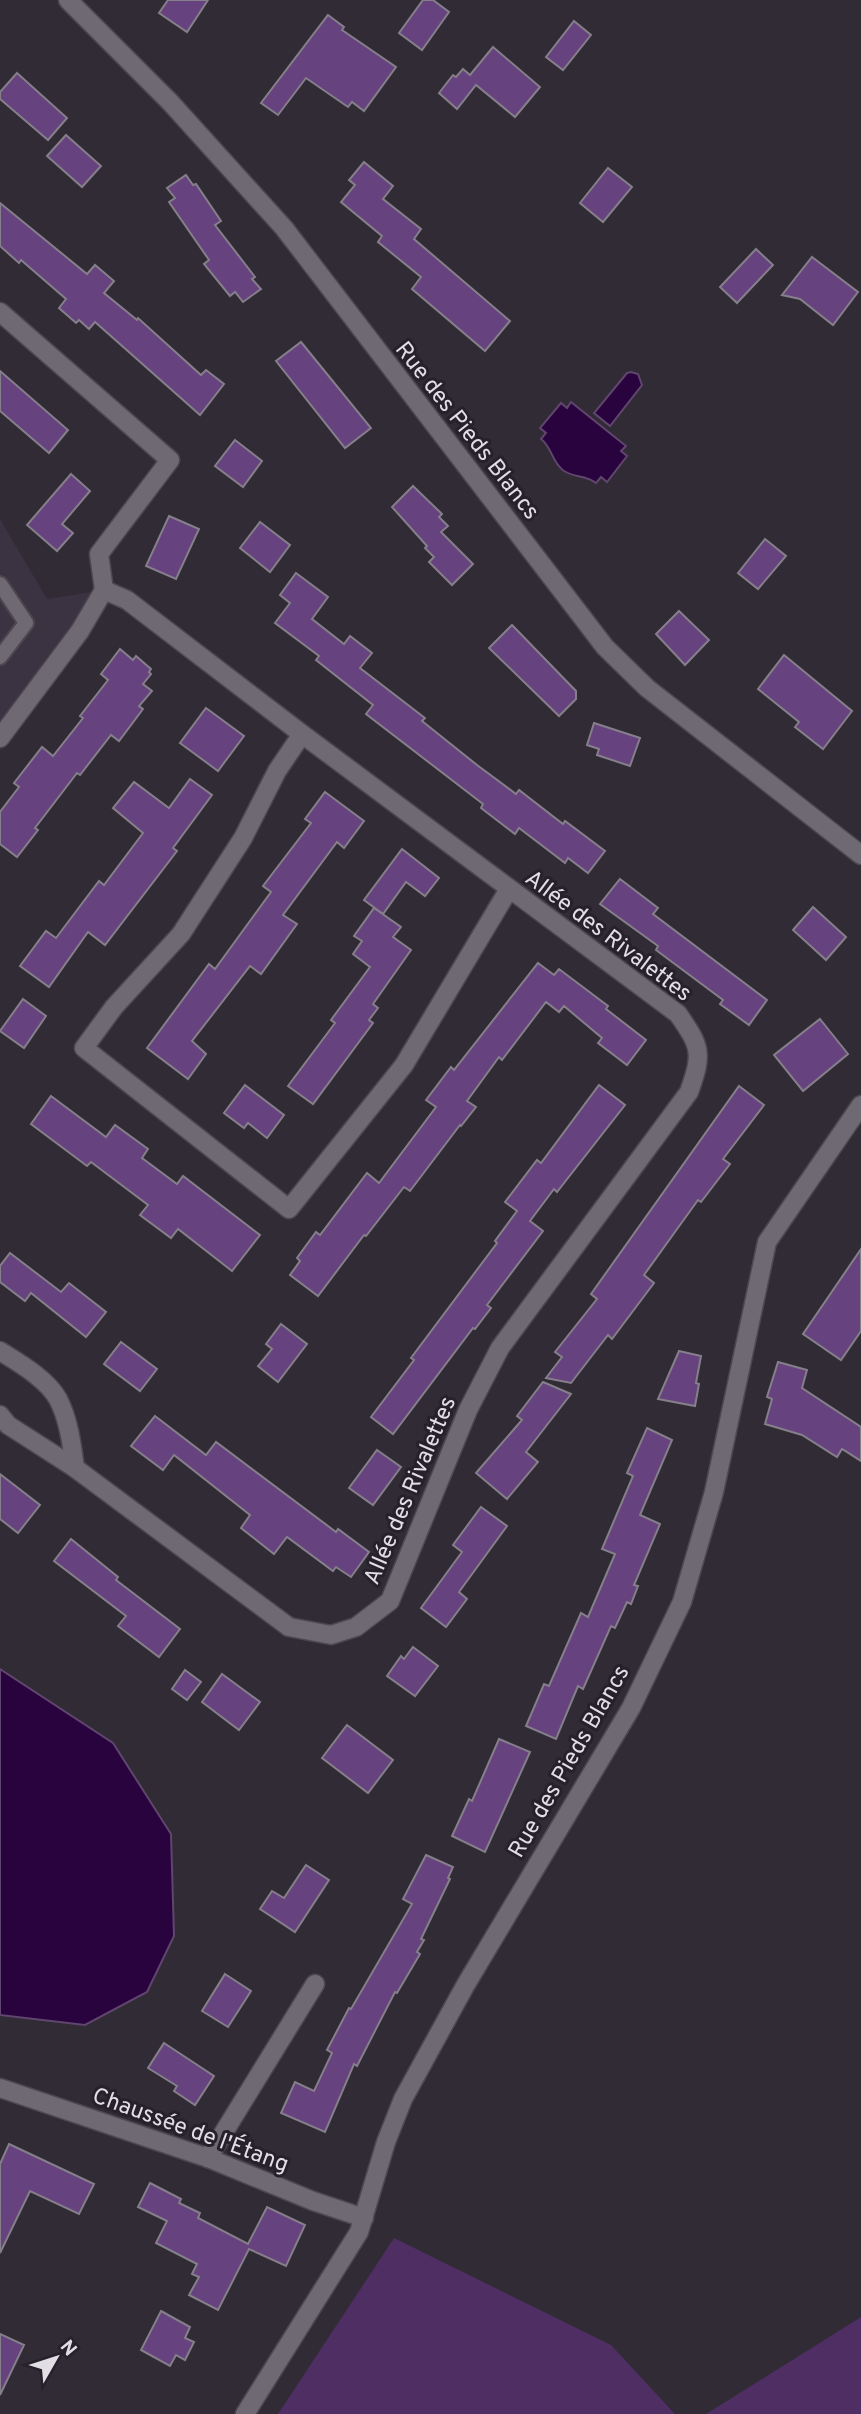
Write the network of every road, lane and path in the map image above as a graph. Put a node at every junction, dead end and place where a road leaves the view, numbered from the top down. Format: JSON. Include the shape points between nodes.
{"nodes":[{"id":1,"x":68,"y":0,"type":"edge"},
{"id":2,"x":0,"y":312,"type":"edge"},
{"id":3,"x":0,"y":584,"type":"edge"},
{"id":4,"x":104,"y":590,"type":"junction"},
{"id":5,"x":0,"y":657,"type":"edge"},
{"id":6,"x":302,"y":734,"type":"junction"},
{"id":7,"x":0,"y":738,"type":"edge"},
{"id":8,"x":861,"y":855,"type":"edge"},
{"id":9,"x":509,"y":889,"type":"junction"},
{"id":10,"x":861,"y":1105,"type":"edge"},
{"id":11,"x":0,"y":1351,"type":"edge"},
{"id":12,"x":0,"y":1415,"type":"edge"},
{"id":13,"x":75,"y":1468,"type":"junction"},
{"id":14,"x":315,"y":1984,"type":"dead end"},
{"id":15,"x":0,"y":2088,"type":"edge"},
{"id":16,"x":208,"y":2158,"type":"junction"},
{"id":17,"x":364,"y":2218,"type":"junction"},
{"id":18,"x":245,"y":2414,"type":"edge"}],
"edges":[{"from":1,"to":8,"type":"street","name":"Rue des Pieds Blancs","via":[[170,102],[284,228],[605,647],[647,688]]},
{"from":2,"to":4,"type":"street","via":[[170,460],[99,554]]},
{"from":3,"to":5,"type":"lane","via":[[26,623]]},
{"from":4,"to":6,"type":"street","name":"Allée des Rivalettes","via":[[127,600]]},
{"from":4,"to":7,"type":"street","via":[[80,631]]},
{"from":6,"to":9,"type":"street","name":"Allée des Rivalettes"},
{"from":6,"to":9,"type":"street","via":[[181,934],[114,1007],[84,1048],[289,1209],[404,1065]]},
{"from":9,"to":13,"type":"street","name":"Allée des Rivalettes","via":[[678,1014],[695,1038],[699,1063],[689,1092],[500,1348],[468,1410],[390,1601],[356,1627],[331,1635],[289,1627]]},
{"from":10,"to":17,"type":"street","name":"Rue des Pieds Blancs","via":[[767,1242],[713,1492],[682,1602],[631,1707],[471,1975],[403,2099]]},
{"from":11,"to":13,"type":"street","via":[[31,1370],[58,1398]]},
{"from":12,"to":13,"type":"street","name":"Allée des Rivalettes","via":[[8,1425]]},
{"from":14,"to":16,"type":"street"},
{"from":15,"to":16,"type":"street","name":"Chaussée de l'Étang"},
{"from":16,"to":17,"type":"street","name":"Chaussée de l'Étang"},
{"from":17,"to":18,"type":"street","name":"Rue des Pieds Blancs"}]}
